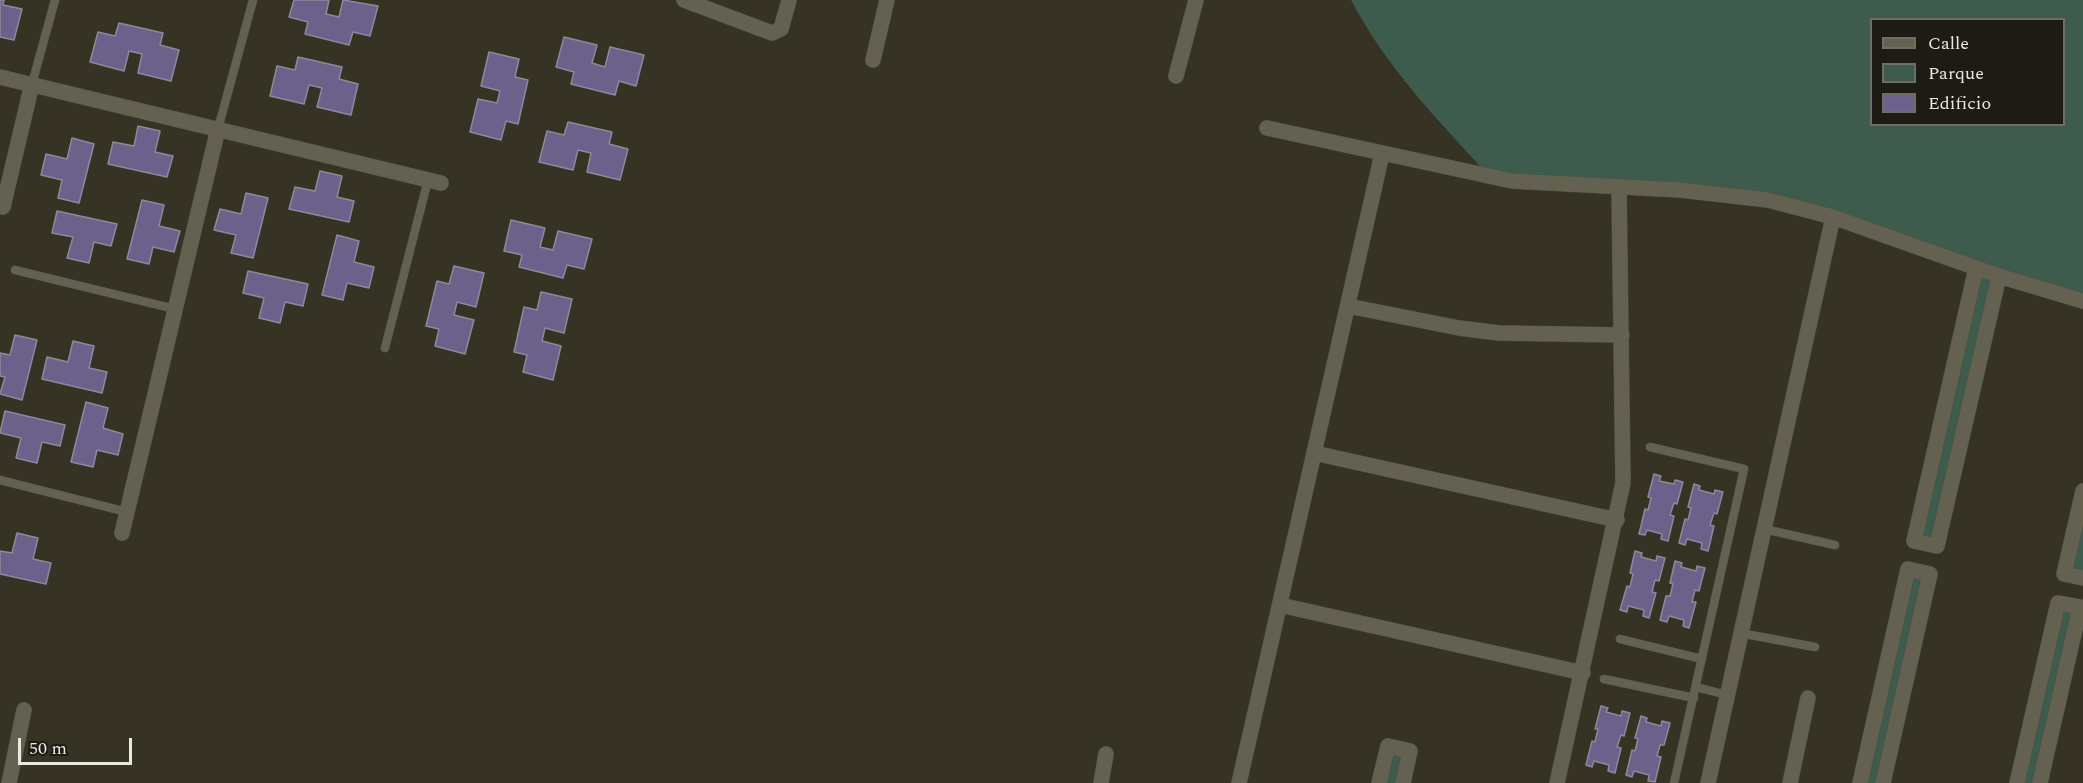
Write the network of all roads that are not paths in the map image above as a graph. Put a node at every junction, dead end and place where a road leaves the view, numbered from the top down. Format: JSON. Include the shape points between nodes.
{"nodes":[{"id":1,"x":55,"y":0,"type":"edge"},
{"id":2,"x":252,"y":0,"type":"edge"},
{"id":3,"x":684,"y":0,"type":"edge"},
{"id":4,"x":789,"y":0,"type":"edge"},
{"id":5,"x":887,"y":0,"type":"edge"},
{"id":6,"x":1196,"y":0,"type":"edge"},
{"id":7,"x":873,"y":60,"type":"dead end"},
{"id":8,"x":1176,"y":76,"type":"dead end"},
{"id":9,"x":0,"y":77,"type":"edge"},
{"id":10,"x":32,"y":84,"type":"junction"},
{"id":11,"x":1267,"y":128,"type":"dead end"},
{"id":12,"x":218,"y":129,"type":"junction"},
{"id":13,"x":1382,"y":154,"type":"junction"},
{"id":14,"x":434,"y":181,"type":"joint"},
{"id":15,"x":1619,"y":188,"type":"junction"},
{"id":16,"x":3,"y":207,"type":"dead end"},
{"id":17,"x":1833,"y":217,"type":"junction"},
{"id":18,"x":1976,"y":268,"type":"junction"},
{"id":19,"x":15,"y":270,"type":"dead end"},
{"id":20,"x":1999,"y":276,"type":"junction"},
{"id":21,"x":2083,"y":301,"type":"edge"},
{"id":22,"x":1348,"y":306,"type":"junction"},
{"id":23,"x":175,"y":309,"type":"junction"},
{"id":24,"x":1622,"y":335,"type":"junction"},
{"id":25,"x":385,"y":348,"type":"dead end"},
{"id":26,"x":1650,"y":447,"type":"dead end"},
{"id":27,"x":1314,"y":453,"type":"junction"},
{"id":28,"x":0,"y":480,"type":"edge"},
{"id":29,"x":2083,"y":491,"type":"edge"},
{"id":30,"x":127,"y":512,"type":"junction"},
{"id":31,"x":1617,"y":520,"type":"junction"},
{"id":32,"x":1763,"y":529,"type":"junction"},
{"id":33,"x":122,"y":533,"type":"dead end"},
{"id":34,"x":1835,"y":545,"type":"dead end"},
{"id":35,"x":2083,"y":578,"type":"edge"},
{"id":36,"x":1280,"y":605,"type":"junction"},
{"id":37,"x":1740,"y":633,"type":"junction"},
{"id":38,"x":1620,"y":639,"type":"dead end"},
{"id":39,"x":1815,"y":646,"type":"dead end"},
{"id":40,"x":1702,"y":659,"type":"junction"},
{"id":41,"x":1583,"y":673,"type":"junction"},
{"id":42,"x":1604,"y":679,"type":"dead end"},
{"id":43,"x":1696,"y":687,"type":"junction"},
{"id":44,"x":1727,"y":695,"type":"junction"},
{"id":45,"x":1694,"y":698,"type":"junction"},
{"id":46,"x":1808,"y":698,"type":"dead end"},
{"id":47,"x":24,"y":710,"type":"dead end"},
{"id":48,"x":1106,"y":754,"type":"dead end"},
{"id":49,"x":9,"y":783,"type":"edge"},
{"id":50,"x":1101,"y":783,"type":"edge"},
{"id":51,"x":1239,"y":783,"type":"edge"},
{"id":52,"x":1379,"y":783,"type":"edge"},
{"id":53,"x":1403,"y":783,"type":"edge"},
{"id":54,"x":1557,"y":783,"type":"edge"},
{"id":55,"x":1674,"y":783,"type":"edge"},
{"id":56,"x":1708,"y":783,"type":"edge"},
{"id":57,"x":1790,"y":783,"type":"edge"},
{"id":58,"x":1860,"y":783,"type":"edge"},
{"id":59,"x":1883,"y":783,"type":"edge"},
{"id":60,"x":2017,"y":783,"type":"edge"},
{"id":61,"x":2040,"y":783,"type":"edge"}],
"edges":[{"from":1,"to":10,"type":"lane"},
{"from":2,"to":12,"type":"lane"},
{"from":3,"to":4,"type":"street","via":[[771,33],[783,26]]},
{"from":5,"to":7,"type":"street"},
{"from":6,"to":8,"type":"street"},
{"from":9,"to":10,"type":"street"},
{"from":10,"to":12,"type":"street"},
{"from":10,"to":16,"type":"street"},
{"from":11,"to":13,"type":"street"},
{"from":12,"to":14,"type":"street"},
{"from":12,"to":23,"type":"street"},
{"from":13,"to":15,"type":"street","via":[[1512,182]]},
{"from":13,"to":22,"type":"street"},
{"from":14,"to":25,"type":"lane"},
{"from":15,"to":17,"type":"street","via":[[1739,196]]},
{"from":15,"to":24,"type":"street"},
{"from":17,"to":18,"type":"street"},
{"from":17,"to":32,"type":"street"},
{"from":18,"to":20,"type":"street"},
{"from":18,"to":20,"type":"street","via":[[1914,541],[1937,546]]},
{"from":19,"to":23,"type":"lane"},
{"from":20,"to":21,"type":"street"},
{"from":22,"to":24,"type":"street","via":[[1499,333]]},
{"from":22,"to":27,"type":"street"},
{"from":23,"to":30,"type":"street"},
{"from":24,"to":31,"type":"street","via":[[1624,465]]},
{"from":26,"to":40,"type":"lane","via":[[1744,469]]},
{"from":27,"to":31,"type":"street"},
{"from":27,"to":36,"type":"street"},
{"from":28,"to":30,"type":"lane"},
{"from":29,"to":35,"type":"street","via":[[2064,574]]},
{"from":30,"to":33,"type":"street"},
{"from":31,"to":41,"type":"street"},
{"from":32,"to":34,"type":"lane"},
{"from":32,"to":37,"type":"street"},
{"from":36,"to":41,"type":"street"},
{"from":36,"to":51,"type":"street"},
{"from":37,"to":39,"type":"lane"},
{"from":37,"to":44,"type":"street"},
{"from":38,"to":40,"type":"lane"},
{"from":40,"to":43,"type":"lane"},
{"from":41,"to":54,"type":"street"},
{"from":42,"to":45,"type":"lane"},
{"from":43,"to":44,"type":"lane"},
{"from":43,"to":45,"type":"lane"},
{"from":44,"to":56,"type":"street"},
{"from":45,"to":55,"type":"lane"},
{"from":46,"to":57,"type":"street"},
{"from":47,"to":49,"type":"street"},
{"from":48,"to":50,"type":"street"},
{"from":52,"to":53,"type":"street","via":[[1388,746],[1410,751]]},
{"from":58,"to":59,"type":"street","via":[[1908,569],[1930,574]]},
{"from":60,"to":61,"type":"street","via":[[2058,603],[2080,607]]}]}
